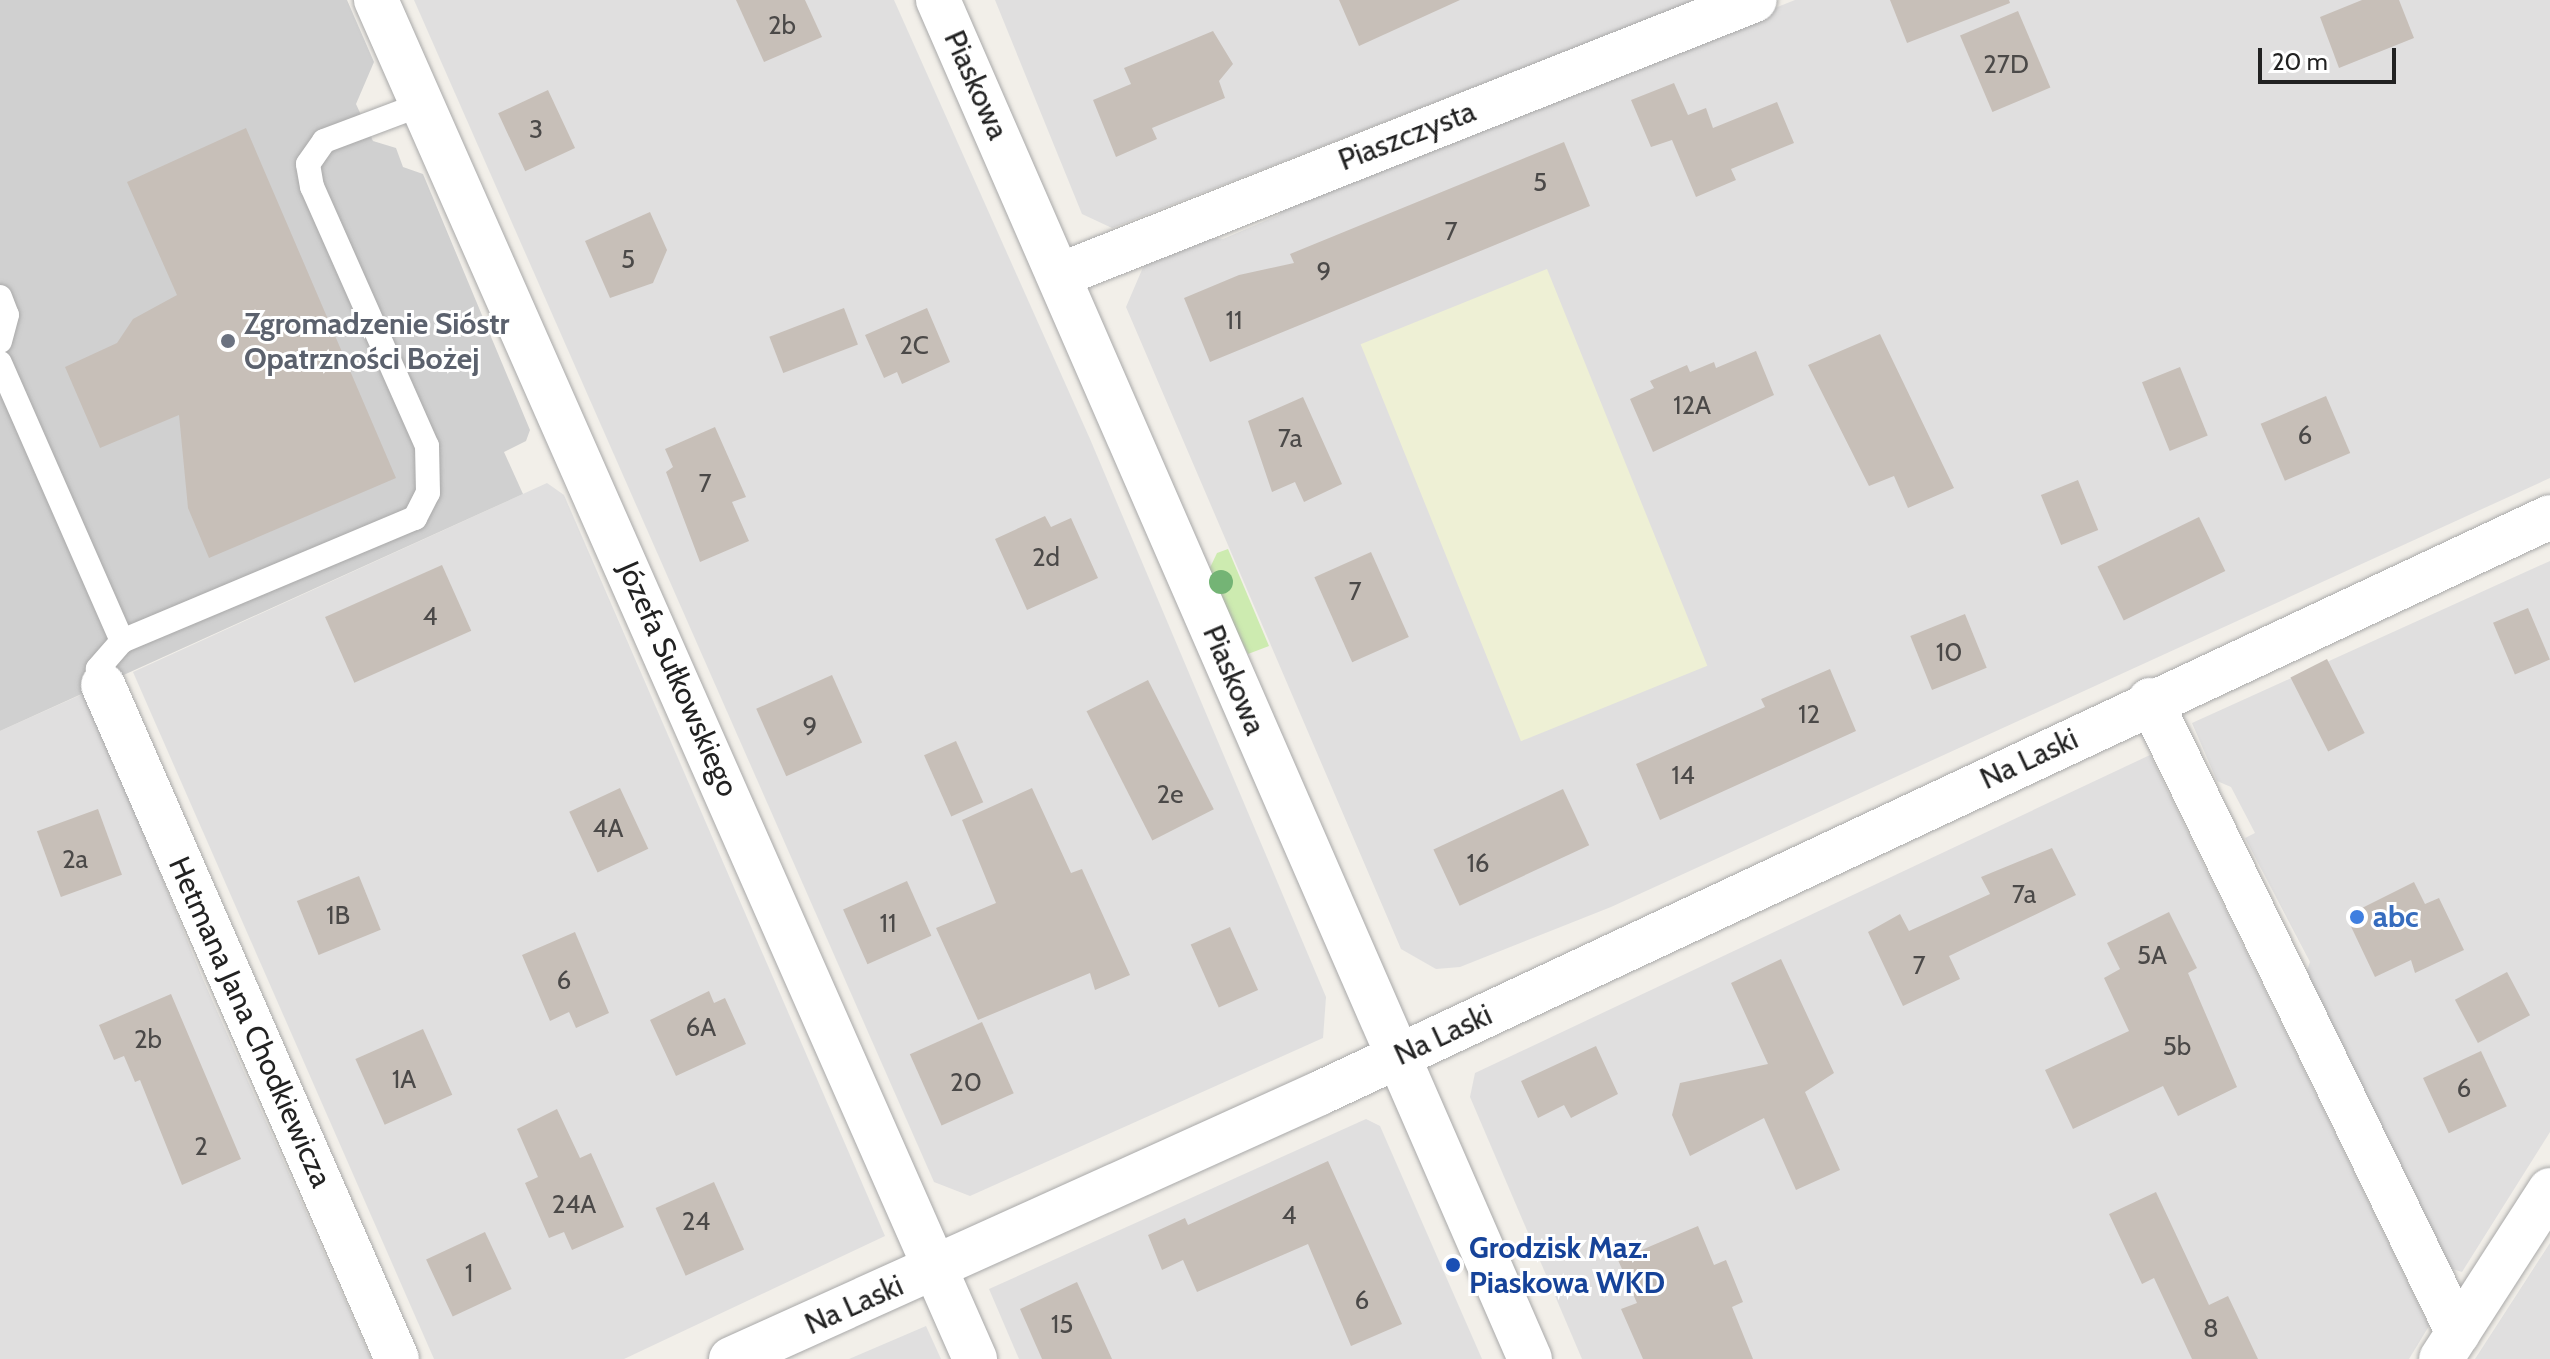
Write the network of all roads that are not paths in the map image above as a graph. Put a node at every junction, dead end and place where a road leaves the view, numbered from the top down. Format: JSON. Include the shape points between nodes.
{"nodes":[{"id":1,"x":376,"y":0,"type":"edge"},
{"id":2,"x":938,"y":0,"type":"edge"},
{"id":3,"x":1755,"y":0,"type":"edge"},
{"id":4,"x":420,"y":105,"type":"junction"},
{"id":5,"x":1060,"y":275,"type":"junction"},
{"id":6,"x":0,"y":297,"type":"edge"},
{"id":7,"x":0,"y":341,"type":"edge"},
{"id":8,"x":0,"y":363,"type":"edge"},
{"id":9,"x":2550,"y":517,"type":"edge"},
{"id":10,"x":122,"y":641,"type":"junction"},
{"id":11,"x":103,"y":685,"type":"joint"},
{"id":12,"x":2150,"y":700,"type":"junction"},
{"id":13,"x":1397,"y":1056,"type":"junction"},
{"id":14,"x":2550,"y":1190,"type":"edge"},
{"id":15,"x":934,"y":1269,"type":"junction"},
{"id":16,"x":2450,"y":1346,"type":"edge"},
{"id":17,"x":397,"y":1359,"type":"edge"},
{"id":18,"x":731,"y":1359,"type":"edge"},
{"id":19,"x":975,"y":1359,"type":"edge"},
{"id":20,"x":1530,"y":1359,"type":"edge"}],
"edges":[{"from":1,"to":4,"type":"street","name":"Józefa Sułkowskiego"},
{"from":2,"to":5,"type":"street","name":"Piaskowa"},
{"from":3,"to":5,"type":"street","name":"Piaszczysta"},
{"from":4,"to":10,"type":"lane","via":[[324,141],[308,164],[312,187],[427,446],[428,493],[415,518]]},
{"from":4,"to":15,"type":"street","name":"Józefa Sułkowskiego","via":[[511,298]]},
{"from":5,"to":13,"type":"street","name":"Piaskowa"},
{"from":6,"to":7,"type":"lane","via":[[7,315]]},
{"from":8,"to":10,"type":"lane"},
{"from":9,"to":12,"type":"street","name":"Na Laski"},
{"from":10,"to":11,"type":"lane","via":[[98,669]]},
{"from":11,"to":17,"type":"street","name":"Hetmana Jana Chodkiewicza"},
{"from":12,"to":13,"type":"street","name":"Na Laski"},
{"from":12,"to":16,"type":"street"},
{"from":13,"to":15,"type":"street","name":"Na Laski"},
{"from":13,"to":20,"type":"street","name":"Piaskowa"},
{"from":14,"to":16,"type":"street"},
{"from":15,"to":18,"type":"street","name":"Na Laski"},
{"from":15,"to":19,"type":"street","name":"Józefa Sułkowskiego"}]}
